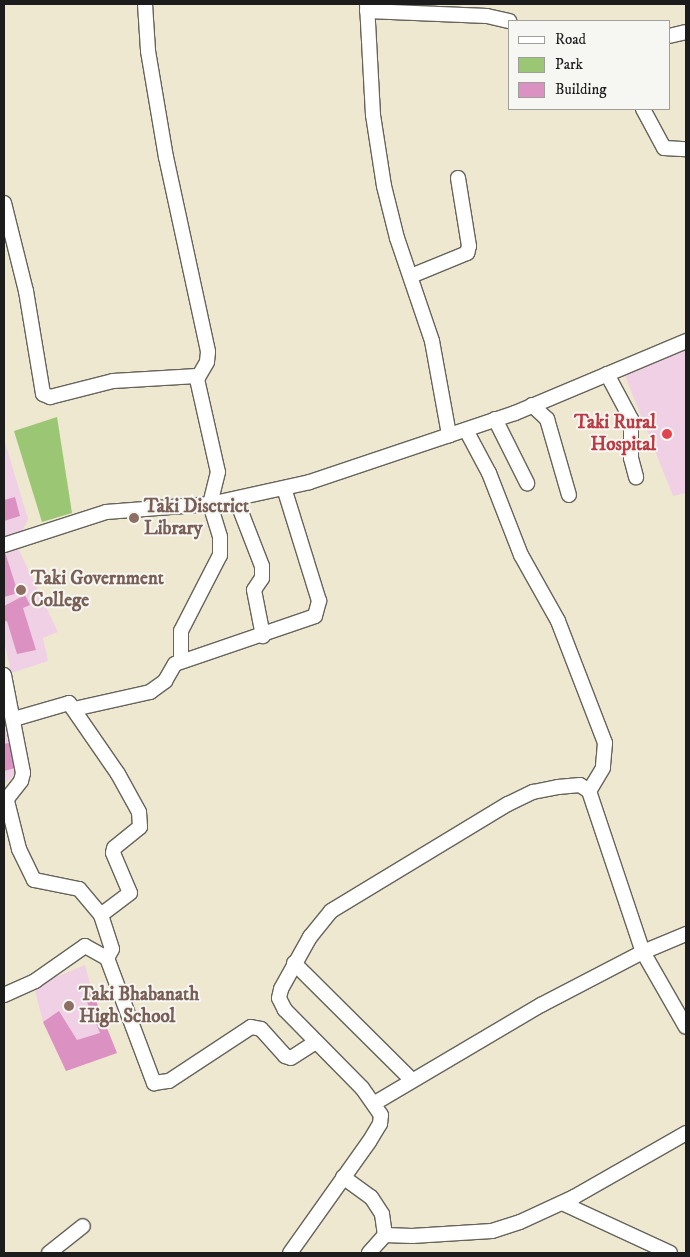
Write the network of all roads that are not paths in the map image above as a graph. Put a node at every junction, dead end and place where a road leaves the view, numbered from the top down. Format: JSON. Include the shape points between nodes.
{"nodes":[{"id":1,"x":145,"y":4,"type":"edge"},
{"id":2,"x":367,"y":8,"type":"edge"},
{"id":3,"x":508,"y":21,"type":"edge"},
{"id":4,"x":686,"y":32,"type":"edge"},
{"id":5,"x":670,"y":36,"type":"edge"},
{"id":6,"x":644,"y":110,"type":"edge"},
{"id":7,"x":686,"y":149,"type":"edge"},
{"id":8,"x":458,"y":178,"type":"dead end"},
{"id":9,"x":4,"y":203,"type":"edge"},
{"id":10,"x":411,"y":276,"type":"junction"},
{"id":11,"x":686,"y":341,"type":"edge"},
{"id":12,"x":607,"y":374,"type":"junction"},
{"id":13,"x":197,"y":376,"type":"junction"},
{"id":14,"x":532,"y":406,"type":"junction"},
{"id":15,"x":495,"y":420,"type":"junction"},
{"id":16,"x":466,"y":430,"type":"junction"},
{"id":17,"x":449,"y":435,"type":"junction"},
{"id":18,"x":636,"y":477,"type":"dead end"},
{"id":19,"x":528,"y":483,"type":"dead end"},
{"id":20,"x":284,"y":488,"type":"junction"},
{"id":21,"x":569,"y":495,"type":"dead end"},
{"id":22,"x":236,"y":499,"type":"junction"},
{"id":23,"x":210,"y":504,"type":"junction"},
{"id":24,"x":4,"y":545,"type":"edge"},
{"id":25,"x":262,"y":636,"type":"junction"},
{"id":26,"x":182,"y":661,"type":"junction"},
{"id":27,"x":4,"y":675,"type":"edge"},
{"id":28,"x":74,"y":710,"type":"junction"},
{"id":29,"x":14,"y":719,"type":"junction"},
{"id":30,"x":589,"y":790,"type":"junction"},
{"id":31,"x":5,"y":802,"type":"edge"},
{"id":32,"x":101,"y":915,"type":"junction"},
{"id":33,"x":686,"y":934,"type":"edge"},
{"id":34,"x":643,"y":952,"type":"junction"},
{"id":35,"x":107,"y":958,"type":"junction"},
{"id":36,"x":294,"y":963,"type":"junction"},
{"id":37,"x":4,"y":996,"type":"edge"},
{"id":38,"x":686,"y":1027,"type":"edge"},
{"id":39,"x":314,"y":1043,"type":"junction"},
{"id":40,"x":412,"y":1080,"type":"junction"},
{"id":41,"x":375,"y":1103,"type":"junction"},
{"id":42,"x":686,"y":1133,"type":"edge"},
{"id":43,"x":343,"y":1177,"type":"junction"},
{"id":44,"x":562,"y":1203,"type":"junction"},
{"id":45,"x":83,"y":1226,"type":"dead end"},
{"id":46,"x":385,"y":1235,"type":"junction"},
{"id":47,"x":49,"y":1253,"type":"edge"},
{"id":48,"x":290,"y":1253,"type":"edge"},
{"id":49,"x":369,"y":1253,"type":"edge"},
{"id":50,"x":670,"y":1253,"type":"edge"}],
"edges":[{"from":1,"to":13,"type":"street","via":[[148,51],[166,157],[208,352],[207,362]]},
{"from":2,"to":3,"type":"street","via":[[487,16]]},
{"from":2,"to":10,"type":"street","via":[[374,115],[384,186]]},
{"from":4,"to":5,"type":"street"},
{"from":6,"to":7,"type":"street","via":[[664,148]]},
{"from":8,"to":10,"type":"street","via":[[468,250],[462,256]]},
{"from":9,"to":13,"type":"street","via":[[26,291],[43,394],[50,397],[114,382]]},
{"from":10,"to":17,"type":"street","via":[[432,340]]},
{"from":11,"to":12,"type":"street"},
{"from":12,"to":14,"type":"street"},
{"from":12,"to":18,"type":"street","via":[[631,419],[631,458]]},
{"from":13,"to":23,"type":"street","via":[[218,472]]},
{"from":14,"to":15,"type":"street"},
{"from":14,"to":21,"type":"street","via":[[547,419]]},
{"from":15,"to":16,"type":"street"},
{"from":15,"to":19,"type":"street"},
{"from":16,"to":17,"type":"street"},
{"from":16,"to":30,"type":"street","via":[[489,473],[521,555],[558,620],[605,743],[603,768]]},
{"from":17,"to":20,"type":"street"},
{"from":20,"to":22,"type":"street"},
{"from":20,"to":25,"type":"street","via":[[319,609],[306,621]]},
{"from":22,"to":23,"type":"street"},
{"from":22,"to":25,"type":"street","via":[[262,566],[262,578],[254,590]]},
{"from":23,"to":24,"type":"street","via":[[106,512]]},
{"from":23,"to":26,"type":"street","via":[[220,537],[220,555],[181,631]]},
{"from":25,"to":26,"type":"street"},
{"from":26,"to":28,"type":"street","via":[[175,664],[155,690]]},
{"from":27,"to":29,"type":"street"},
{"from":28,"to":29,"type":"street","via":[[65,703]]},
{"from":28,"to":32,"type":"street","via":[[118,774],[142,819],[140,827],[112,853],[130,893]]},
{"from":29,"to":31,"type":"street","via":[[23,773]]},
{"from":30,"to":34,"type":"street"},
{"from":30,"to":36,"type":"street","via":[[580,785],[558,787],[533,792],[508,804],[331,911]]},
{"from":31,"to":32,"type":"street","via":[[19,849],[34,880],[75,886]]},
{"from":32,"to":35,"type":"street","via":[[112,949]]},
{"from":33,"to":34,"type":"street"},
{"from":34,"to":38,"type":"street"},
{"from":34,"to":40,"type":"street","via":[[533,1010]]},
{"from":35,"to":37,"type":"street","via":[[85,946],[35,981]]},
{"from":35,"to":39,"type":"street","via":[[154,1083],[169,1081],[250,1027],[261,1029],[285,1056],[291,1058]]},
{"from":36,"to":39,"type":"street","via":[[279,998],[284,1010]]},
{"from":36,"to":40,"type":"street"},
{"from":39,"to":41,"type":"street"},
{"from":40,"to":41,"type":"street"},
{"from":41,"to":43,"type":"street","via":[[381,1115],[380,1124]]},
{"from":42,"to":44,"type":"street"},
{"from":43,"to":46,"type":"street","via":[[378,1205]]},
{"from":43,"to":48,"type":"street"},
{"from":44,"to":46,"type":"street","via":[[492,1231]]},
{"from":44,"to":50,"type":"street"},
{"from":45,"to":47,"type":"street"},
{"from":46,"to":49,"type":"street"}]}
